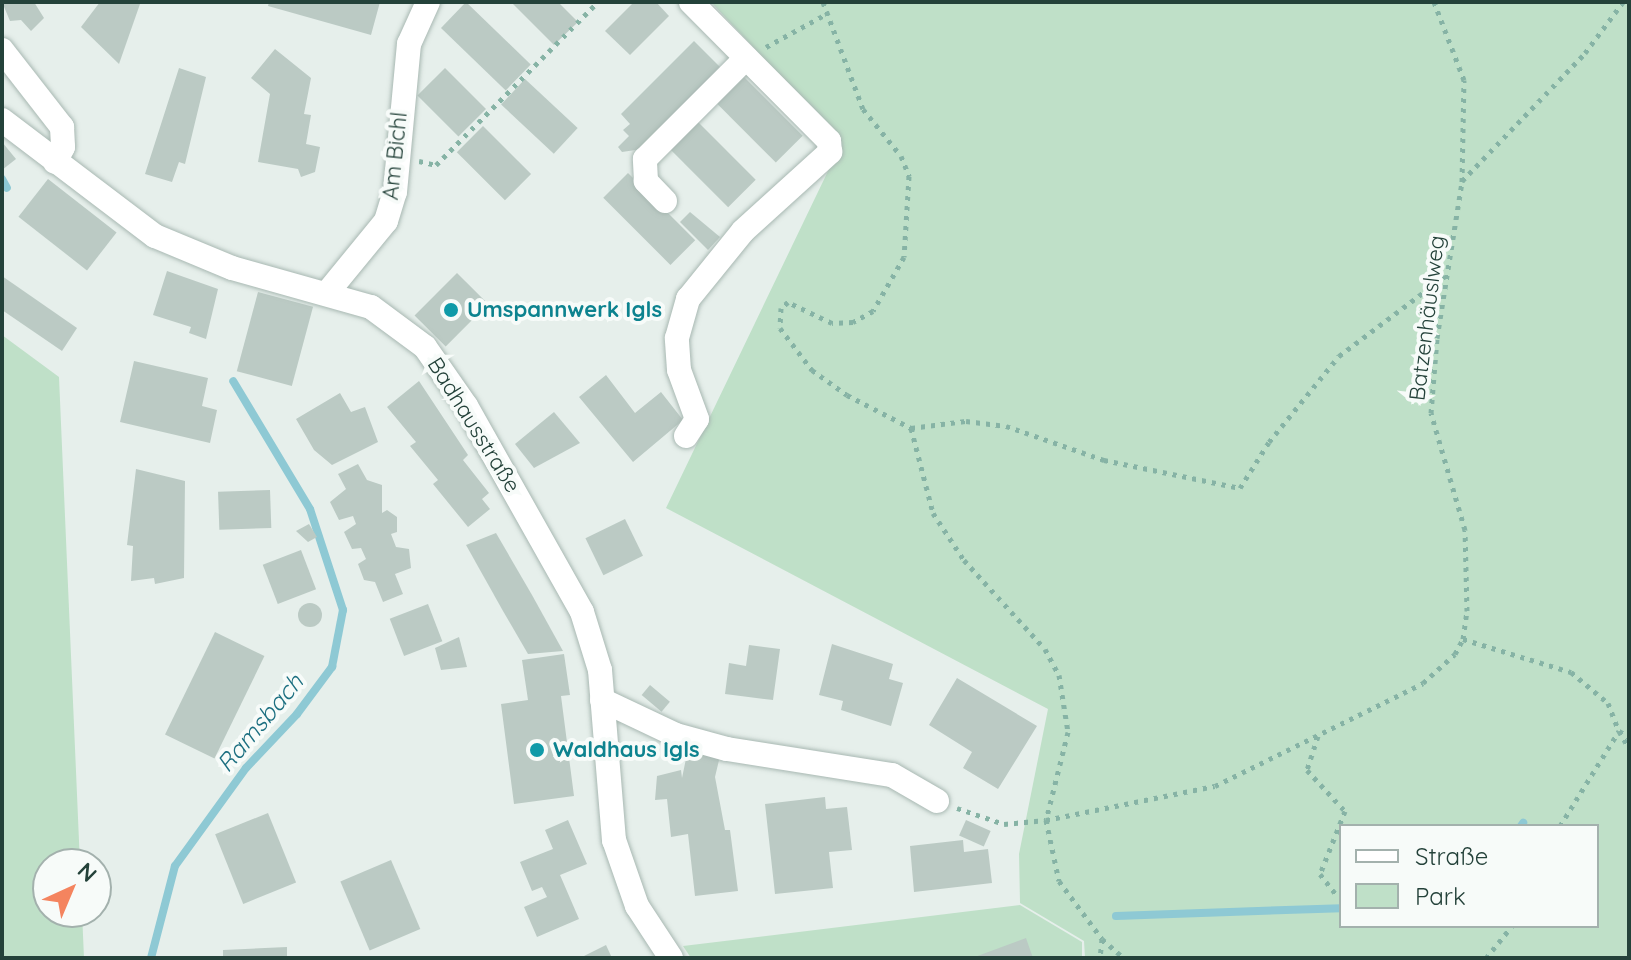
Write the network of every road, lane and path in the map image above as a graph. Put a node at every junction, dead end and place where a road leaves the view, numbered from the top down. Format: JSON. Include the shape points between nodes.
{"nodes":[{"id":1,"x":428,"y":2,"type":"edge"},
{"id":2,"x":598,"y":2,"type":"edge"},
{"id":3,"x":691,"y":2,"type":"edge"},
{"id":4,"x":823,"y":2,"type":"edge"},
{"id":5,"x":1434,"y":2,"type":"edge"},
{"id":6,"x":1623,"y":2,"type":"edge"},
{"id":7,"x":828,"y":13,"type":"junction"},
{"id":8,"x":2,"y":50,"type":"edge"},
{"id":9,"x":746,"y":58,"type":"junction"},
{"id":10,"x":2,"y":120,"type":"edge"},
{"id":11,"x":396,"y":155,"type":"junction"},
{"id":12,"x":55,"y":162,"type":"junction"},
{"id":13,"x":1462,"y":182,"type":"junction"},
{"id":14,"x":665,"y":201,"type":"dead end"},
{"id":15,"x":1445,"y":276,"type":"junction"},
{"id":16,"x":327,"y":293,"type":"junction"},
{"id":17,"x":911,"y":428,"type":"junction"},
{"id":18,"x":686,"y":436,"type":"dead end"},
{"id":19,"x":1463,"y":639,"type":"junction"},
{"id":20,"x":602,"y":700,"type":"junction"},
{"id":21,"x":1619,"y":731,"type":"junction"},
{"id":22,"x":1318,"y":735,"type":"junction"},
{"id":23,"x":1629,"y":737,"type":"edge"},
{"id":24,"x":1629,"y":748,"type":"edge"},
{"id":25,"x":937,"y":801,"type":"joint"},
{"id":26,"x":1046,"y":820,"type":"junction"},
{"id":27,"x":1340,"y":824,"type":"edge"},
{"id":28,"x":1561,"y":824,"type":"edge"},
{"id":29,"x":1339,"y":826,"type":"edge"},
{"id":30,"x":1337,"y":896,"type":"dead end"},
{"id":31,"x":1510,"y":928,"type":"edge"},
{"id":32,"x":1102,"y":939,"type":"junction"},
{"id":33,"x":671,"y":958,"type":"edge"},
{"id":34,"x":1100,"y":958,"type":"edge"},
{"id":35,"x":1124,"y":958,"type":"edge"},
{"id":36,"x":1486,"y":958,"type":"edge"}],
"edges":[{"from":1,"to":11,"type":"street","name":"Am Bichl","via":[[409,44]]},
{"from":2,"to":11,"type":"path","via":[[436,165]]},
{"from":3,"to":9,"type":"street"},
{"from":4,"to":7,"type":"path"},
{"from":5,"to":13,"type":"path","name":"Batzenhäuslweg","via":[[1464,80]]},
{"from":6,"to":13,"type":"path","via":[[1585,53]]},
{"from":7,"to":9,"type":"path"},
{"from":7,"to":17,"type":"path","via":[[863,109],[901,156],[909,176],[904,257],[873,311],[853,322],[832,323],[788,302],[781,308],[780,328],[812,370]]},
{"from":8,"to":12,"type":"street","via":[[62,127],[63,147]]},
{"from":9,"to":14,"type":"street","via":[[645,159],[646,181]]},
{"from":9,"to":18,"type":"street","via":[[829,141],[824,161],[743,231],[688,299],[677,338],[679,370],[697,419]]},
{"from":10,"to":12,"type":"street","name":"Badhausstraße"},
{"from":11,"to":16,"type":"street","name":"Am Bichl","via":[[395,192],[386,221]]},
{"from":12,"to":16,"type":"street","name":"Badhausstraße","via":[[155,236],[242,271]]},
{"from":13,"to":15,"type":"path","name":"Batzenhäuslweg"},
{"from":15,"to":17,"type":"path","via":[[1339,356],[1269,442],[1240,488],[1104,460],[1006,426],[966,421]]},
{"from":15,"to":19,"type":"path","name":"Batzenhäuslweg","via":[[1431,413],[1465,530]]},
{"from":16,"to":20,"type":"street","name":"Badhausstraße","via":[[395,321],[425,347],[446,376],[574,595],[596,653]]},
{"from":17,"to":26,"type":"path","via":[[933,513],[964,560],[1045,649],[1059,675],[1068,732]]},
{"from":19,"to":21,"type":"path","via":[[1571,672],[1608,703]]},
{"from":19,"to":22,"type":"path","via":[[1441,670],[1423,683]]},
{"from":20,"to":25,"type":"street","via":[[676,735],[727,749],[892,775]]},
{"from":20,"to":33,"type":"street","name":"Badhausstraße","via":[[614,840],[637,906]]},
{"from":21,"to":23,"type":"path"},
{"from":21,"to":24,"type":"path"},
{"from":21,"to":28,"type":"path"},
{"from":22,"to":26,"type":"path","via":[[1215,786]]},
{"from":22,"to":27,"type":"path","via":[[1307,770],[1345,811]]},
{"from":25,"to":26,"type":"path","via":[[1004,824]]},
{"from":26,"to":32,"type":"path","via":[[1059,881]]},
{"from":29,"to":30,"type":"path","via":[[1320,874]]},
{"from":31,"to":36,"type":"path"},
{"from":32,"to":34,"type":"path"},
{"from":32,"to":35,"type":"path"}]}
